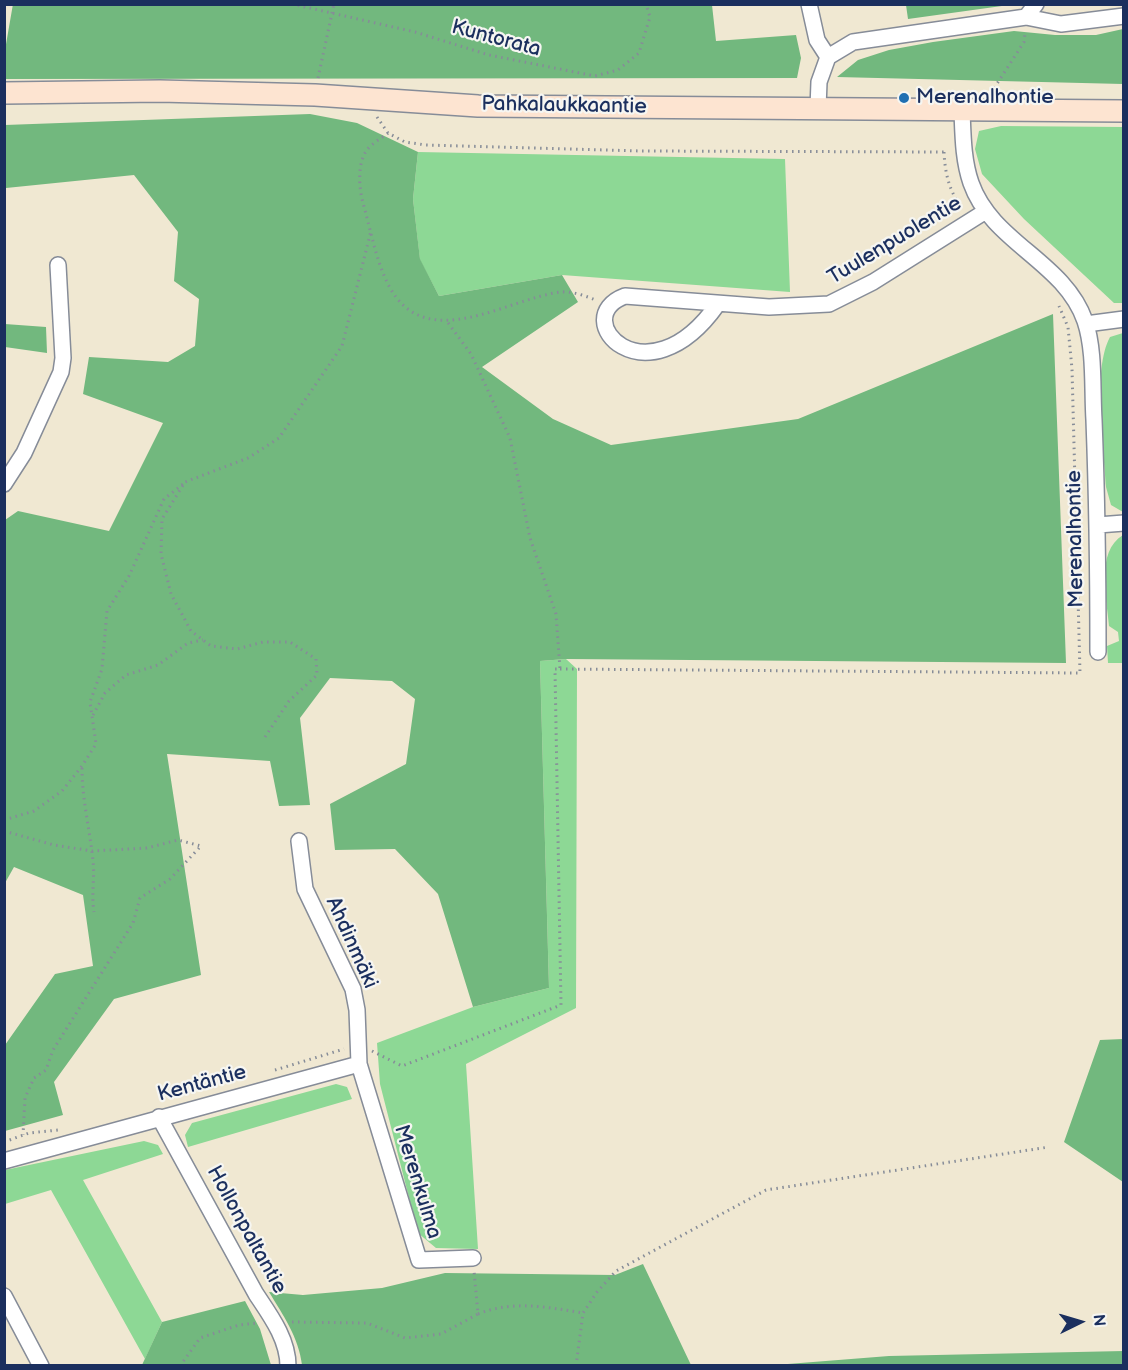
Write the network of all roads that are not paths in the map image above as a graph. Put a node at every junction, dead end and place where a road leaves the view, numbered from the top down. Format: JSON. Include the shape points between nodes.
{"nodes":[{"id":1,"x":809,"y":4,"type":"edge"},
{"id":2,"x":1031,"y":11,"type":"edge"},
{"id":3,"x":1124,"y":16,"type":"edge"},
{"id":4,"x":828,"y":57,"type":"junction"},
{"id":5,"x":4,"y":93,"type":"edge"},
{"id":6,"x":818,"y":108,"type":"junction"},
{"id":7,"x":962,"y":111,"type":"junction"},
{"id":8,"x":1124,"y":111,"type":"edge"},
{"id":9,"x":986,"y":211,"type":"junction"},
{"id":10,"x":58,"y":266,"type":"dead end"},
{"id":11,"x":717,"y":305,"type":"junction"},
{"id":12,"x":1124,"y":319,"type":"edge"},
{"id":13,"x":1086,"y":324,"type":"junction"},
{"id":14,"x":4,"y":484,"type":"edge"},
{"id":15,"x":1124,"y":523,"type":"edge"},
{"id":16,"x":1098,"y":525,"type":"junction"},
{"id":17,"x":1098,"y":652,"type":"dead end"},
{"id":18,"x":299,"y":841,"type":"dead end"},
{"id":19,"x":359,"y":1064,"type":"junction"},
{"id":20,"x":159,"y":1117,"type":"junction"},
{"id":21,"x":4,"y":1161,"type":"edge"},
{"id":22,"x":473,"y":1258,"type":"road end"},
{"id":23,"x":4,"y":1296,"type":"edge"},
{"id":24,"x":41,"y":1365,"type":"edge"},
{"id":25,"x":288,"y":1365,"type":"edge"}],
"edges":[{"from":1,"to":4,"type":"street","via":[[817,40]]},
{"from":2,"to":3,"type":"street","via":[[1061,24]]},
{"from":2,"to":4,"type":"street","via":[[852,42]]},
{"from":4,"to":6,"type":"street","via":[[819,82]]},
{"from":5,"to":6,"type":"street","name":"Pahkalaukkaantie","via":[[160,91],[315,95],[478,106]]},
{"from":6,"to":7,"type":"street","name":"Pahkalaukkaantie"},
{"from":7,"to":8,"type":"street","name":"Pahkalaukkaantie"},
{"from":7,"to":9,"type":"street","name":"Merenalhontie","via":[[964,152],[971,184]]},
{"from":9,"to":11,"type":"street","name":"Tuulenpuolentie","via":[[873,282],[829,304]]},
{"from":9,"to":13,"type":"street","name":"Merenalhontie","via":[[1003,231],[1052,270],[1078,305]]},
{"from":10,"to":14,"type":"street","via":[[61,372],[24,453]]},
{"from":11,"to":11,"type":"street","name":"Tuulenpuolentie","via":[[625,296],[612,301],[606,311],[606,327],[614,343],[640,353],[675,345],[701,327]]},
{"from":12,"to":13,"type":"street"},
{"from":13,"to":16,"type":"street","name":"Merenalhontie"},
{"from":15,"to":16,"type":"street"},
{"from":16,"to":17,"type":"street","name":"Merenalhontie"},
{"from":18,"to":19,"type":"street","name":"Ahdinmäki","via":[[305,889],[353,989]]},
{"from":19,"to":20,"type":"street","name":"Kentäntie"},
{"from":19,"to":22,"type":"street","name":"Merenkulma","via":[[419,1260]]},
{"from":20,"to":21,"type":"street","name":"Kentäntie"},
{"from":20,"to":25,"type":"street","name":"Hollonpaltantie","via":[[274,1321]]},
{"from":23,"to":24,"type":"street"}]}
